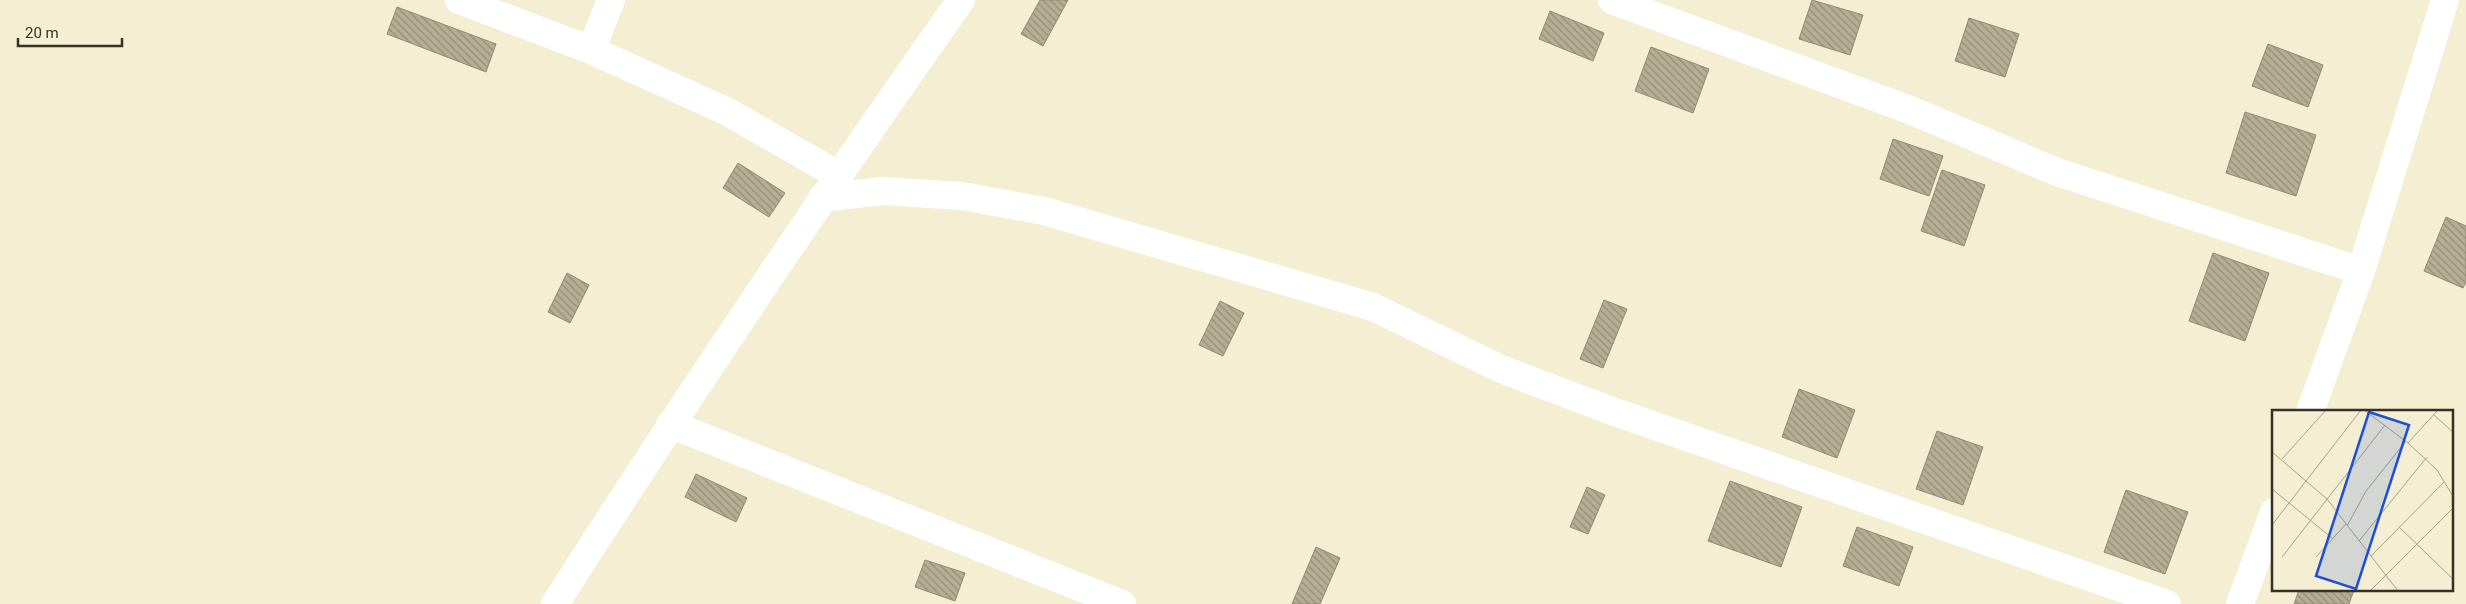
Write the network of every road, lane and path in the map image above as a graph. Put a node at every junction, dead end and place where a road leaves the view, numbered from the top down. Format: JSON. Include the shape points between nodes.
{"nodes":[{"id":1,"x":460,"y":0,"type":"edge"},
{"id":2,"x":612,"y":0,"type":"edge"},
{"id":3,"x":961,"y":0,"type":"edge"},
{"id":4,"x":1612,"y":0,"type":"edge"},
{"id":5,"x":2445,"y":0,"type":"edge"},
{"id":6,"x":591,"y":50,"type":"junction"},
{"id":7,"x":838,"y":174,"type":"junction"},
{"id":8,"x":822,"y":198,"type":"junction"},
{"id":9,"x":2361,"y":271,"type":"junction"},
{"id":10,"x":2311,"y":410,"type":"edge"},
{"id":11,"x":670,"y":424,"type":"junction"},
{"id":12,"x":2272,"y":517,"type":"edge"},
{"id":13,"x":555,"y":604,"type":"edge"},
{"id":14,"x":1122,"y":604,"type":"edge"},
{"id":15,"x":2167,"y":604,"type":"edge"},
{"id":16,"x":2240,"y":604,"type":"edge"}],
"edges":[{"from":1,"to":6,"type":"street"},
{"from":2,"to":6,"type":"street"},
{"from":3,"to":7,"type":"street"},
{"from":4,"to":9,"type":"street","via":[[1910,110],[2057,172]]},
{"from":5,"to":9,"type":"street"},
{"from":6,"to":7,"type":"street","via":[[726,111]]},
{"from":7,"to":8,"type":"street"},
{"from":8,"to":11,"type":"street"},
{"from":8,"to":15,"type":"street","via":[[882,191],[962,196],[1044,211],[1373,307],[1501,369],[1612,411]]},
{"from":9,"to":10,"type":"street"},
{"from":11,"to":13,"type":"street"},
{"from":11,"to":14,"type":"street"},
{"from":12,"to":16,"type":"street"}]}
